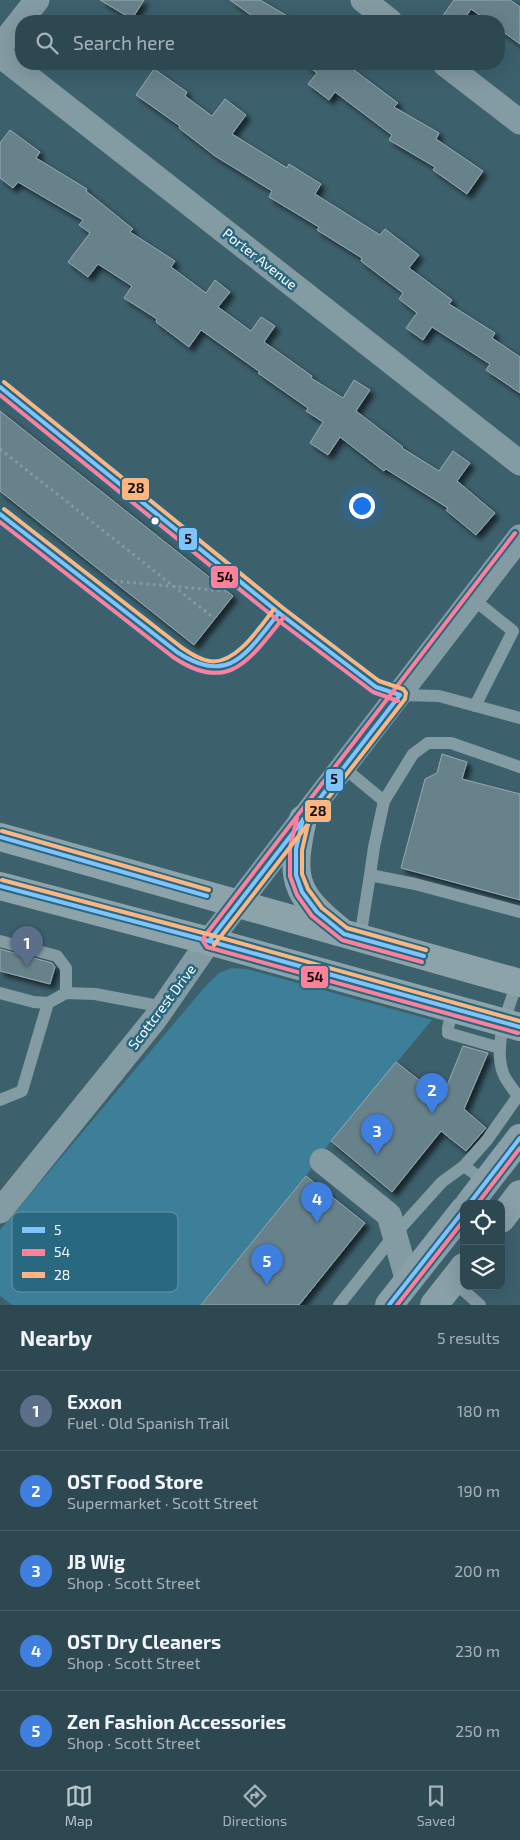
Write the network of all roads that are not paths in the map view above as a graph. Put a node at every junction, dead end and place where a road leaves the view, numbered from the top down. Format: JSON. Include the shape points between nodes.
{"nodes":[{"id":1,"x":38,"y":0,"type":"edge"},
{"id":2,"x":363,"y":0,"type":"edge"},
{"id":3,"x":26,"y":15,"type":"edge"},
{"id":4,"x":382,"y":15,"type":"edge"},
{"id":5,"x":15,"y":28,"type":"edge"},
{"id":6,"x":0,"y":47,"type":"edge"},
{"id":7,"x":0,"y":56,"type":"edge"},
{"id":8,"x":15,"y":68,"type":"edge"},
{"id":9,"x":18,"y":70,"type":"edge"},
{"id":10,"x":453,"y":70,"type":"edge"},
{"id":11,"x":520,"y":122,"type":"edge"},
{"id":12,"x":0,"y":387,"type":"edge"},
{"id":13,"x":520,"y":463,"type":"edge"},
{"id":14,"x":0,"y":514,"type":"edge"},
{"id":15,"x":520,"y":537,"type":"edge"},
{"id":16,"x":473,"y":599,"type":"junction"},
{"id":17,"x":278,"y":613,"type":"junction"},
{"id":18,"x":400,"y":695,"type":"junction"},
{"id":19,"x":475,"y":706,"type":"junction"},
{"id":20,"x":520,"y":718,"type":"edge"},
{"id":21,"x":343,"y":767,"type":"junction"},
{"id":22,"x":520,"y":768,"type":"edge"},
{"id":23,"x":384,"y":801,"type":"junction"},
{"id":24,"x":303,"y":819,"type":"junction"},
{"id":25,"x":0,"y":837,"type":"edge"},
{"id":26,"x":370,"y":875,"type":"junction"},
{"id":27,"x":0,"y":886,"type":"edge"},
{"id":28,"x":238,"y":904,"type":"junction"},
{"id":29,"x":520,"y":912,"type":"edge"},
{"id":30,"x":352,"y":936,"type":"junction"},
{"id":31,"x":0,"y":941,"type":"edge"},
{"id":32,"x":209,"y":941,"type":"junction"},
{"id":33,"x":519,"y":983,"type":"edge"},
{"id":34,"x":0,"y":993,"type":"edge"},
{"id":35,"x":66,"y":993,"type":"junction"},
{"id":36,"x":48,"y":1003,"type":"junction"},
{"id":37,"x":164,"y":1007,"type":"junction"},
{"id":38,"x":508,"y":1033,"type":"edge"},
{"id":39,"x":519,"y":1097,"type":"edge"},
{"id":40,"x":0,"y":1100,"type":"edge"},
{"id":41,"x":520,"y":1138,"type":"edge"},
{"id":42,"x":322,"y":1161,"type":"dead end"},
{"id":43,"x":464,"y":1166,"type":"junction"},
{"id":44,"x":486,"y":1182,"type":"junction"},
{"id":45,"x":520,"y":1194,"type":"edge"},
{"id":46,"x":472,"y":1200,"type":"edge"},
{"id":47,"x":0,"y":1211,"type":"edge"},
{"id":48,"x":505,"y":1213,"type":"edge"},
{"id":49,"x":460,"y":1215,"type":"edge"},
{"id":50,"x":396,"y":1233,"type":"junction"},
{"id":51,"x":458,"y":1274,"type":"edge"},
{"id":52,"x":408,"y":1282,"type":"junction"},
{"id":53,"x":435,"y":1304,"type":"edge"},
{"id":54,"x":339,"y":1305,"type":"edge"},
{"id":55,"x":389,"y":1305,"type":"edge"},
{"id":56,"x":480,"y":1305,"type":"edge"}],
"edges":[{"from":1,"to":3,"type":"street"},
{"from":2,"to":4,"type":"street"},
{"from":5,"to":6,"type":"street"},
{"from":7,"to":8,"type":"street","name":"Porter Avenue"},
{"from":9,"to":13,"type":"street","name":"Porter Avenue"},
{"from":10,"to":11,"type":"street"},
{"from":12,"to":17,"type":"lane"},
{"from":14,"to":17,"type":"lane","via":[[176,652],[198,665],[220,668],[232,664]]},
{"from":15,"to":16,"type":"street","name":"Scottcrest Drive"},
{"from":16,"to":18,"type":"street","name":"Scottcrest Drive"},
{"from":16,"to":19,"type":"lane","via":[[513,631]]},
{"from":17,"to":18,"type":"lane","via":[[376,686]]},
{"from":18,"to":19,"type":"lane","via":[[439,696]]},
{"from":18,"to":21,"type":"street","name":"Scottcrest Drive"},
{"from":19,"to":20,"type":"lane"},
{"from":21,"to":23,"type":"lane"},
{"from":21,"to":24,"type":"street","name":"Scottcrest Drive"},
{"from":22,"to":23,"type":"lane","via":[[451,743],[428,743],[413,754]]},
{"from":23,"to":26,"type":"lane"},
{"from":24,"to":28,"type":"street","name":"Scottcrest Drive"},
{"from":24,"to":30,"type":"main road","via":[[296,850],[296,875],[302,892],[317,912]]},
{"from":25,"to":28,"type":"main road"},
{"from":26,"to":29,"type":"lane"},
{"from":26,"to":30,"type":"lane"},
{"from":27,"to":32,"type":"main road"},
{"from":28,"to":30,"type":"main road"},
{"from":28,"to":32,"type":"street","name":"Scottcrest Drive"},
{"from":30,"to":33,"type":"main road"},
{"from":31,"to":35,"type":"lane","via":[[57,956],[66,968]]},
{"from":32,"to":37,"type":"street","name":"Scottcrest Drive"},
{"from":32,"to":38,"type":"main road","via":[[453,1008]]},
{"from":33,"to":38,"type":"lane"},
{"from":34,"to":36,"type":"lane"},
{"from":35,"to":36,"type":"lane"},
{"from":35,"to":37,"type":"lane","via":[[95,994]]},
{"from":36,"to":40,"type":"lane","via":[[22,1091]]},
{"from":37,"to":47,"type":"street","name":"Scottcrest Drive"},
{"from":38,"to":39,"type":"lane","via":[[499,1056],[504,1075]]},
{"from":39,"to":43,"type":"lane"},
{"from":41,"to":44,"type":"main road"},
{"from":42,"to":50,"type":"street","via":[[390,1215]]},
{"from":43,"to":44,"type":"lane"},
{"from":43,"to":50,"type":"lane","via":[[442,1182]]},
{"from":44,"to":46,"type":"main road"},
{"from":45,"to":48,"type":"main road"},
{"from":49,"to":52,"type":"main road"},
{"from":50,"to":52,"type":"street"},
{"from":50,"to":54,"type":"lane"},
{"from":51,"to":53,"type":"main road"},
{"from":51,"to":56,"type":"lane"},
{"from":52,"to":53,"type":"main road"},
{"from":52,"to":55,"type":"main road"}]}
